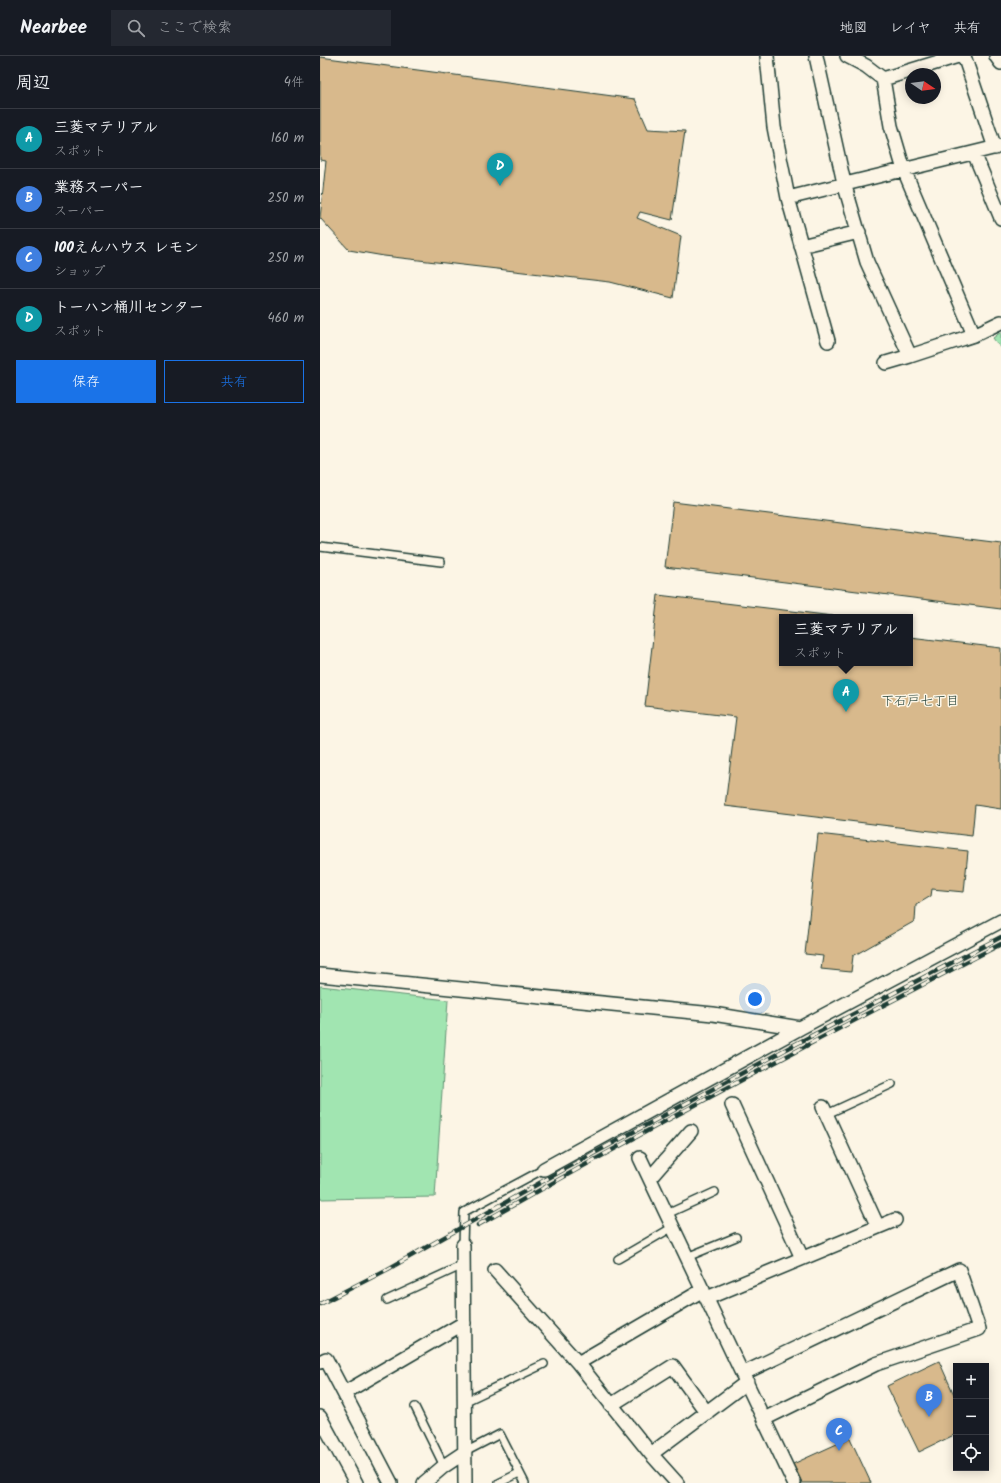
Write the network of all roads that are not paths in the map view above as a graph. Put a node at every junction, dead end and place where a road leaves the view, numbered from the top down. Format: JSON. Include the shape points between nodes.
{"nodes":[{"id":1,"x":767,"y":56,"type":"edge"},
{"id":2,"x":816,"y":56,"type":"edge"},
{"id":3,"x":847,"y":56,"type":"edge"},
{"id":4,"x":958,"y":56,"type":"edge"},
{"id":5,"x":964,"y":56,"type":"edge"},
{"id":6,"x":996,"y":56,"type":"edge"},
{"id":7,"x":868,"y":61,"type":"edge"},
{"id":8,"x":1001,"y":63,"type":"edge"},
{"id":9,"x":882,"y":79,"type":"junction"},
{"id":10,"x":998,"y":147,"type":"edge"},
{"id":11,"x":974,"y":153,"type":"junction"},
{"id":12,"x":904,"y":170,"type":"junction"},
{"id":13,"x":844,"y":183,"type":"junction"},
{"id":14,"x":788,"y":198,"type":"junction"},
{"id":15,"x":1001,"y":218,"type":"edge"},
{"id":16,"x":859,"y":232,"type":"junction"},
{"id":17,"x":801,"y":246,"type":"junction"},
{"id":18,"x":1001,"y":322,"type":"edge"},
{"id":19,"x":974,"y":335,"type":"junction"},
{"id":20,"x":828,"y":341,"type":"dead end"},
{"id":21,"x":910,"y":356,"type":"junction"},
{"id":22,"x":886,"y":362,"type":"dead end"},
{"id":23,"x":320,"y":547,"type":"edge"},
{"id":24,"x":441,"y":562,"type":"dead end"},
{"id":25,"x":1001,"y":921,"type":"edge"},
{"id":26,"x":320,"y":975,"type":"edge"},
{"id":27,"x":800,"y":1028,"type":"junction"},
{"id":28,"x":892,"y":1084,"type":"dead end"},
{"id":29,"x":732,"y":1105,"type":"dead end"},
{"id":30,"x":825,"y":1111,"type":"joint"},
{"id":31,"x":691,"y":1131,"type":"dead end"},
{"id":32,"x":640,"y":1158,"type":"dead end"},
{"id":33,"x":544,"y":1168,"type":"joint"},
{"id":34,"x":650,"y":1178,"type":"junction"},
{"id":35,"x":715,"y":1192,"type":"dead end"},
{"id":36,"x":667,"y":1214,"type":"junction"},
{"id":37,"x":895,"y":1220,"type":"dead end"},
{"id":38,"x":673,"y":1227,"type":"junction"},
{"id":39,"x":878,"y":1227,"type":"junction"},
{"id":40,"x":736,"y":1237,"type":"dead end"},
{"id":41,"x":463,"y":1245,"type":"joint"},
{"id":42,"x":687,"y":1257,"type":"junction"},
{"id":43,"x":618,"y":1258,"type":"dead end"},
{"id":44,"x":802,"y":1258,"type":"junction"},
{"id":45,"x":463,"y":1265,"type":"junction"},
{"id":46,"x":495,"y":1270,"type":"dead end"},
{"id":47,"x":705,"y":1294,"type":"junction"},
{"id":48,"x":387,"y":1300,"type":"dead end"},
{"id":49,"x":464,"y":1323,"type":"junction"},
{"id":50,"x":320,"y":1362,"type":"edge"},
{"id":51,"x":578,"y":1363,"type":"junction"},
{"id":52,"x":544,"y":1364,"type":"dead end"},
{"id":53,"x":744,"y":1378,"type":"junction"},
{"id":54,"x":344,"y":1393,"type":"junction"},
{"id":55,"x":464,"y":1402,"type":"junction"},
{"id":56,"x":611,"y":1405,"type":"junction"},
{"id":57,"x":415,"y":1407,"type":"dead end"},
{"id":58,"x":707,"y":1412,"type":"junction"},
{"id":59,"x":320,"y":1417,"type":"edge"},
{"id":60,"x":764,"y":1419,"type":"junction"},
{"id":61,"x":465,"y":1452,"type":"junction"},
{"id":62,"x":651,"y":1454,"type":"junction"},
{"id":63,"x":444,"y":1466,"type":"junction"},
{"id":64,"x":519,"y":1472,"type":"junction"},
{"id":65,"x":356,"y":1483,"type":"edge"},
{"id":66,"x":391,"y":1483,"type":"edge"},
{"id":67,"x":424,"y":1483,"type":"edge"},
{"id":68,"x":465,"y":1483,"type":"edge"},
{"id":69,"x":499,"y":1483,"type":"edge"},
{"id":70,"x":525,"y":1483,"type":"edge"},
{"id":71,"x":677,"y":1483,"type":"edge"},
{"id":72,"x":794,"y":1483,"type":"edge"}],
"edges":[{"from":1,"to":14,"type":"street","via":[[774,127]]},
{"from":2,"to":13,"type":"street"},
{"from":3,"to":7,"type":"street"},
{"from":4,"to":9,"type":"street"},
{"from":5,"to":10,"type":"street"},
{"from":6,"to":8,"type":"street"},
{"from":7,"to":9,"type":"street"},
{"from":9,"to":12,"type":"street","via":[[891,126]]},
{"from":10,"to":11,"type":"street"},
{"from":11,"to":12,"type":"street"},
{"from":11,"to":15,"type":"street"},
{"from":12,"to":13,"type":"street"},
{"from":12,"to":19,"type":"street"},
{"from":13,"to":14,"type":"street"},
{"from":13,"to":16,"type":"street"},
{"from":14,"to":17,"type":"street"},
{"from":16,"to":17,"type":"street"},
{"from":16,"to":21,"type":"street","via":[[867,262]]},
{"from":17,"to":20,"type":"street"},
{"from":18,"to":19,"type":"street"},
{"from":19,"to":21,"type":"street"},
{"from":21,"to":22,"type":"street"},
{"from":23,"to":24,"type":"lane"},
{"from":25,"to":27,"type":"street"},
{"from":26,"to":27,"type":"street","via":[[713,1014]]},
{"from":27,"to":33,"type":"street"},
{"from":28,"to":30,"type":"lane"},
{"from":29,"to":44,"type":"street"},
{"from":30,"to":39,"type":"street"},
{"from":31,"to":34,"type":"street"},
{"from":32,"to":34,"type":"street"},
{"from":33,"to":41,"type":"lane","via":[[464,1212]]},
{"from":34,"to":36,"type":"street"},
{"from":35,"to":36,"type":"lane"},
{"from":36,"to":38,"type":"street"},
{"from":37,"to":39,"type":"street"},
{"from":38,"to":42,"type":"street"},
{"from":38,"to":43,"type":"lane"},
{"from":39,"to":44,"type":"street"},
{"from":40,"to":42,"type":"lane"},
{"from":41,"to":45,"type":"street"},
{"from":42,"to":47,"type":"street"},
{"from":44,"to":47,"type":"street"},
{"from":45,"to":48,"type":"lane"},
{"from":45,"to":49,"type":"street"},
{"from":46,"to":51,"type":"street"},
{"from":47,"to":51,"type":"street"},
{"from":47,"to":53,"type":"street"},
{"from":49,"to":54,"type":"street"},
{"from":49,"to":55,"type":"street"},
{"from":50,"to":54,"type":"street","via":[[326,1359]]},
{"from":51,"to":56,"type":"street"},
{"from":52,"to":55,"type":"lane"},
{"from":53,"to":58,"type":"street"},
{"from":53,"to":60,"type":"street"},
{"from":53,"to":60,"type":"street","via":[[959,1270],[979,1329],[876,1364]]},
{"from":54,"to":66,"type":"street"},
{"from":55,"to":61,"type":"street"},
{"from":56,"to":58,"type":"street","via":[[673,1366]]},
{"from":56,"to":62,"type":"street"},
{"from":57,"to":63,"type":"lane"},
{"from":58,"to":62,"type":"street"},
{"from":59,"to":65,"type":"street"},
{"from":60,"to":72,"type":"street"},
{"from":61,"to":63,"type":"street"},
{"from":61,"to":64,"type":"lane","via":[[500,1434]]},
{"from":61,"to":68,"type":"street"},
{"from":62,"to":71,"type":"street"},
{"from":63,"to":67,"type":"street"},
{"from":64,"to":69,"type":"lane"},
{"from":64,"to":70,"type":"lane"}]}
